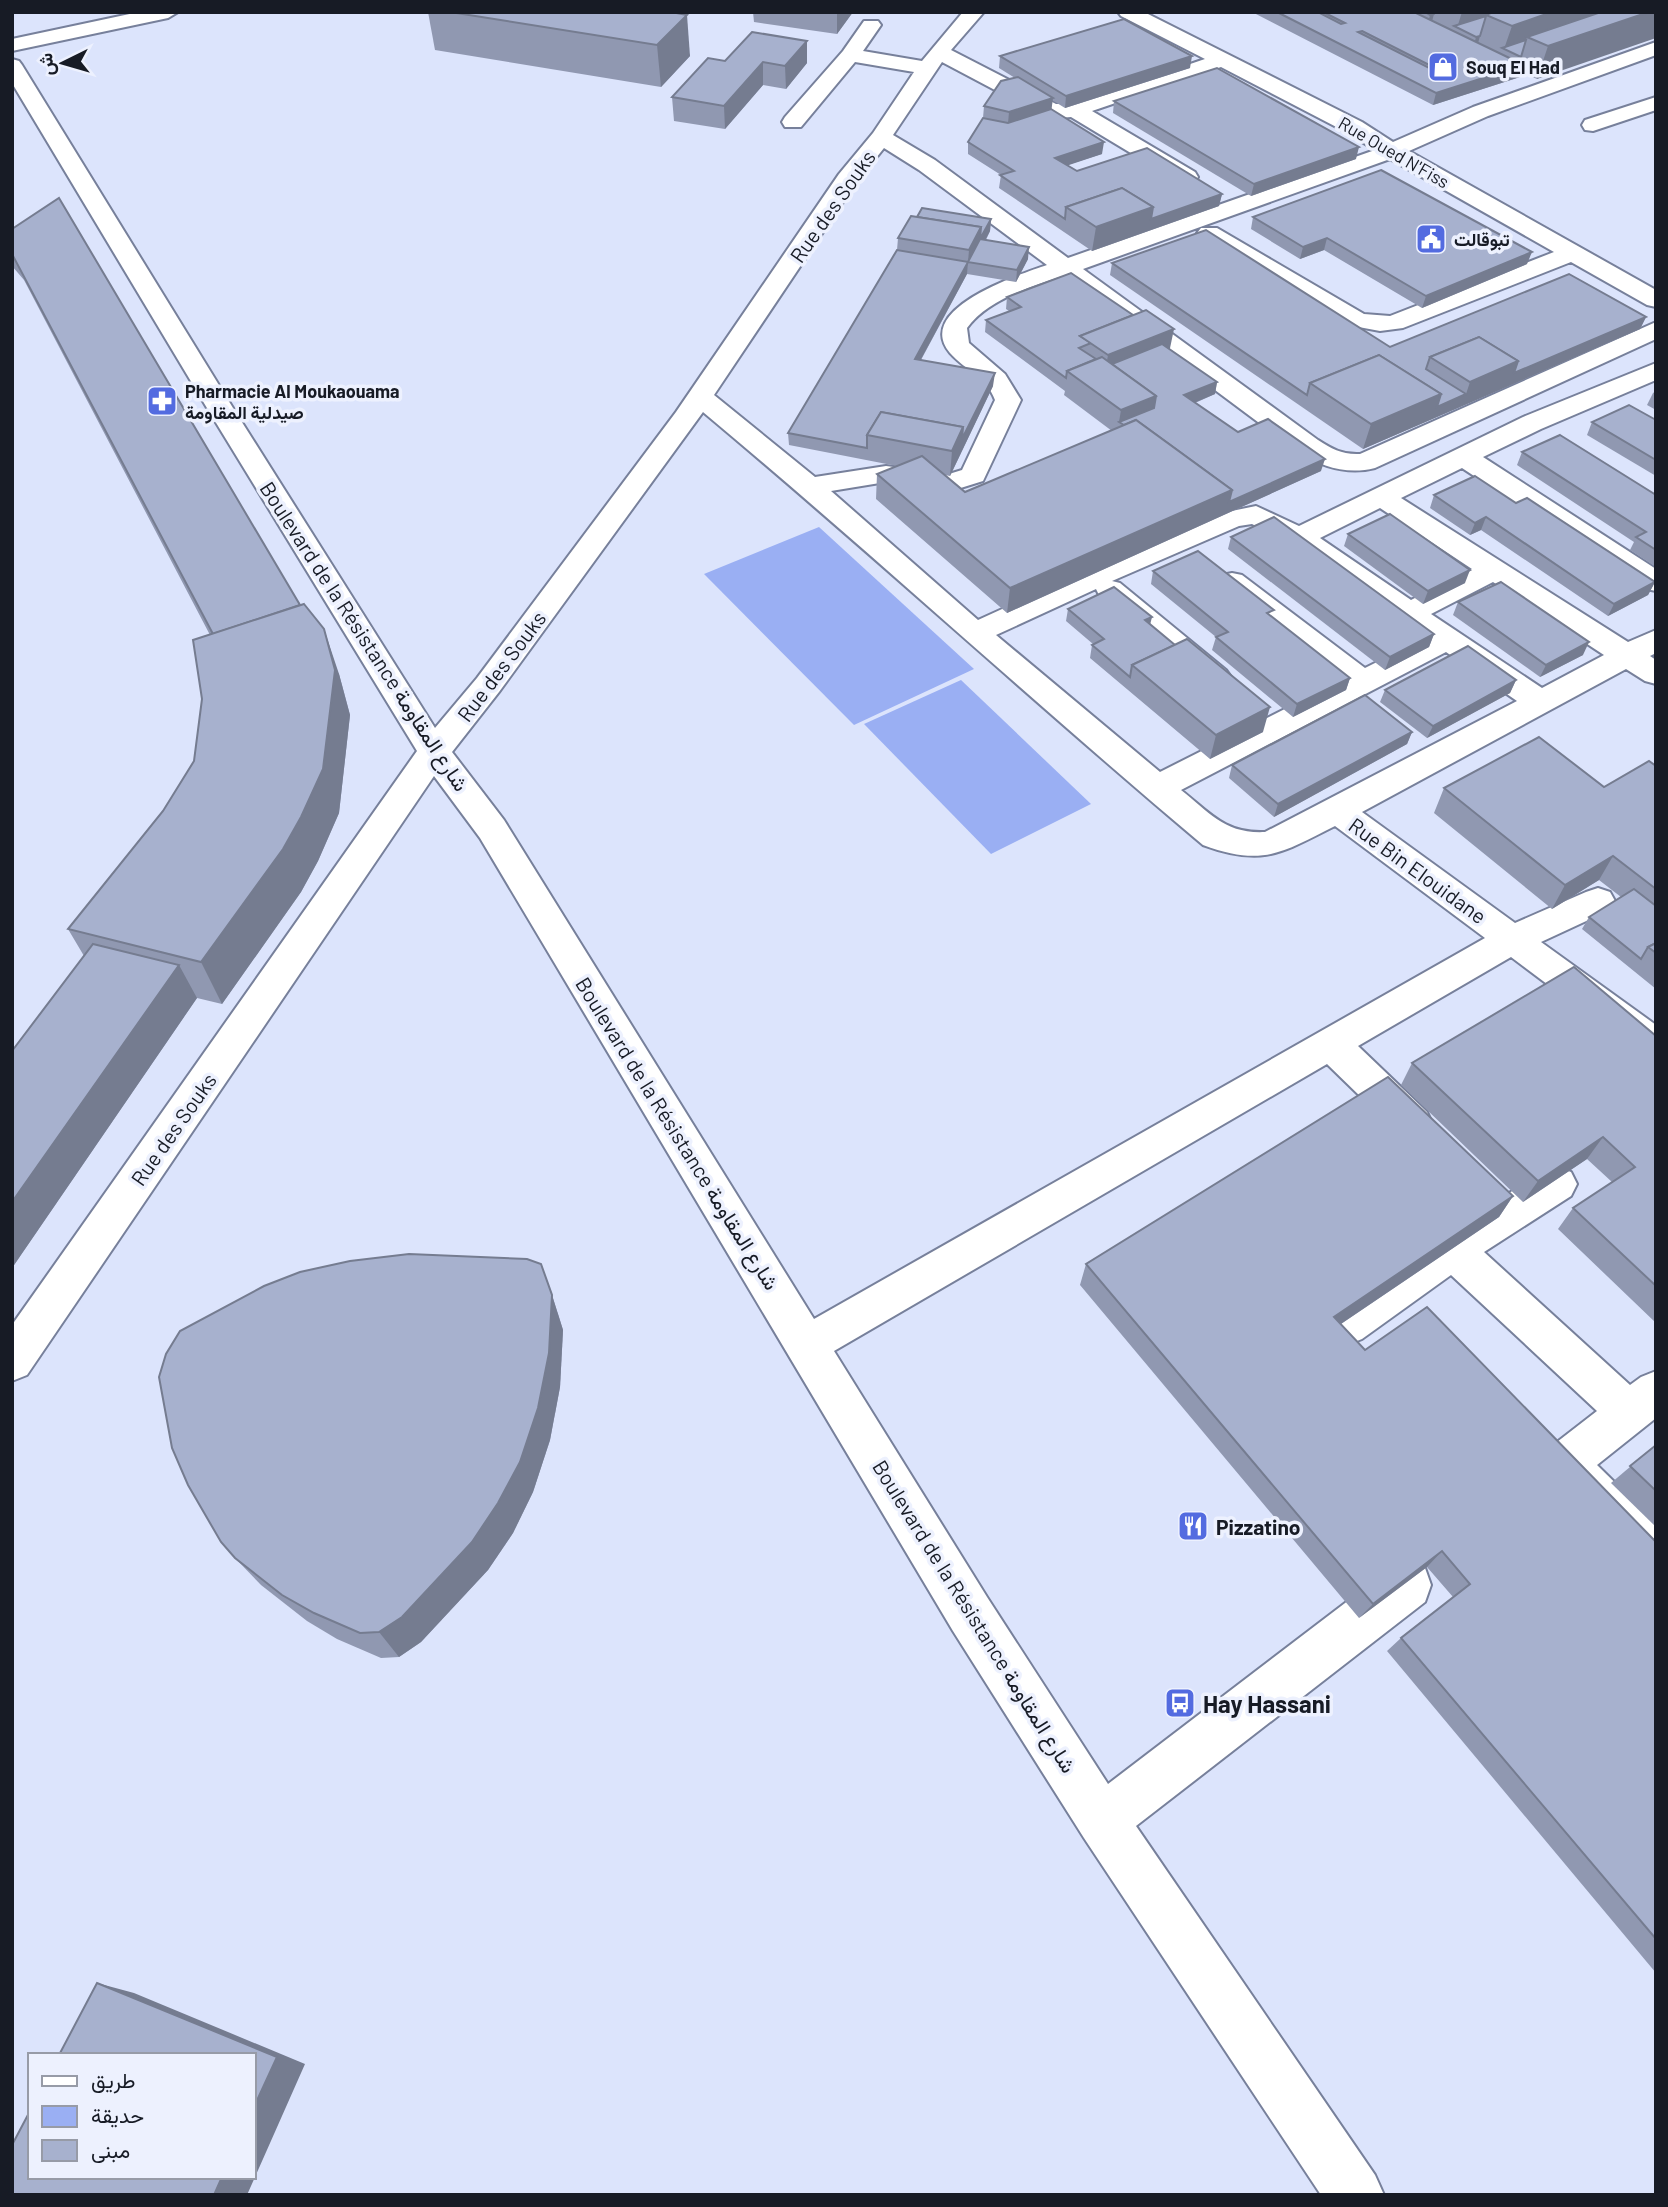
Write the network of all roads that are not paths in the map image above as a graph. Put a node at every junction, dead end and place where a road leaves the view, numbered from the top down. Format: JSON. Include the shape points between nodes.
{"nodes":[{"id":1,"x":168,"y":12,"type":"edge"},
{"id":2,"x":974,"y":12,"type":"edge"},
{"id":3,"x":1128,"y":12,"type":"edge"},
{"id":4,"x":871,"y":25,"type":"dead end"},
{"id":5,"x":12,"y":45,"type":"edge"},
{"id":6,"x":1656,"y":48,"type":"edge"},
{"id":7,"x":850,"y":55,"type":"junction"},
{"id":8,"x":933,"y":60,"type":"junction"},
{"id":9,"x":1222,"y":60,"type":"junction"},
{"id":10,"x":12,"y":65,"type":"edge"},
{"id":11,"x":1656,"y":103,"type":"edge"},
{"id":12,"x":1075,"y":110,"type":"junction"},
{"id":13,"x":793,"y":122,"type":"dead end"},
{"id":14,"x":1593,"y":125,"type":"dead end"},
{"id":15,"x":881,"y":136,"type":"junction"},
{"id":16,"x":1392,"y":151,"type":"junction"},
{"id":17,"x":1235,"y":207,"type":"junction"},
{"id":18,"x":1190,"y":222,"type":"junction"},
{"id":19,"x":1572,"y":253,"type":"junction"},
{"id":20,"x":1066,"y":267,"type":"junction"},
{"id":21,"x":1656,"y":300,"type":"edge"},
{"id":22,"x":1656,"y":329,"type":"edge"},
{"id":23,"x":1656,"y":371,"type":"edge"},
{"id":24,"x":701,"y":397,"type":"junction"},
{"id":25,"x":1464,"y":457,"type":"junction"},
{"id":26,"x":808,"y":486,"type":"junction"},
{"id":27,"x":1381,"y":497,"type":"junction"},
{"id":28,"x":1299,"y":537,"type":"junction"},
{"id":29,"x":1197,"y":556,"type":"junction"},
{"id":30,"x":1495,"y":569,"type":"junction"},
{"id":31,"x":1095,"y":578,"type":"junction"},
{"id":32,"x":1656,"y":582,"type":"edge"},
{"id":33,"x":1410,"y":613,"type":"junction"},
{"id":34,"x":975,"y":633,"type":"junction"},
{"id":35,"x":1447,"y":639,"type":"junction"},
{"id":36,"x":1642,"y":648,"type":"edge"},
{"id":37,"x":1656,"y":674,"type":"edge"},
{"id":38,"x":1363,"y":683,"type":"junction"},
{"id":39,"x":1542,"y":703,"type":"junction"},
{"id":40,"x":1255,"y":709,"type":"junction"},
{"id":41,"x":434,"y":752,"type":"junction"},
{"id":42,"x":1157,"y":788,"type":"junction"},
{"id":43,"x":1337,"y":811,"type":"junction"},
{"id":44,"x":1598,"y":901,"type":"dead end"},
{"id":45,"x":1513,"y":939,"type":"junction"},
{"id":46,"x":1332,"y":1045,"type":"junction"},
{"id":47,"x":1656,"y":1045,"type":"edge"},
{"id":48,"x":1439,"y":1149,"type":"edge"},
{"id":49,"x":1557,"y":1184,"type":"edge"},
{"id":50,"x":1478,"y":1186,"type":"edge"},
{"id":51,"x":1507,"y":1214,"type":"junction"},
{"id":52,"x":1453,"y":1250,"type":"junction"},
{"id":53,"x":1347,"y":1326,"type":"edge"},
{"id":54,"x":808,"y":1344,"type":"junction"},
{"id":55,"x":12,"y":1362,"type":"edge"},
{"id":56,"x":1643,"y":1402,"type":"edge"},
{"id":57,"x":1656,"y":1556,"type":"edge"},
{"id":58,"x":1408,"y":1585,"type":"edge"},
{"id":59,"x":1102,"y":1820,"type":"junction"},
{"id":60,"x":1354,"y":2195,"type":"edge"}],
"edges":[{"from":1,"to":5,"type":"street"},
{"from":2,"to":8,"type":"street","name":"Rue des Souks"},
{"from":3,"to":9,"type":"street","name":"Rue Oued N'Fiss"},
{"from":4,"to":7,"type":"street"},
{"from":6,"to":16,"type":"street","via":[[1457,121]]},
{"from":7,"to":8,"type":"street"},
{"from":7,"to":13,"type":"street"},
{"from":8,"to":12,"type":"street","via":[[1004,83],[1048,109]]},
{"from":8,"to":15,"type":"street","name":"Rue des Souks"},
{"from":9,"to":12,"type":"street"},
{"from":9,"to":16,"type":"street","name":"Rue Oued N'Fiss"},
{"from":10,"to":41,"type":"street","name":"Boulevard de la Résistance شارع المقاومة"},
{"from":11,"to":14,"type":"street"},
{"from":12,"to":17,"type":"street"},
{"from":15,"to":20,"type":"street"},
{"from":15,"to":24,"type":"street","name":"Rue des Souks","via":[[847,179]]},
{"from":16,"to":17,"type":"street"},
{"from":16,"to":19,"type":"street","name":"Rue Oued N'Fiss"},
{"from":17,"to":18,"type":"street"},
{"from":18,"to":19,"type":"street","via":[[1349,316],[1380,324],[1394,323]]},
{"from":18,"to":20,"type":"street"},
{"from":19,"to":21,"type":"street","name":"Rue Oued N'Fiss"},
{"from":20,"to":22,"type":"street","via":[[1308,446],[1340,463],[1364,462]]},
{"from":20,"to":26,"type":"street","via":[[978,303],[955,325],[955,344],[1000,381],[1008,400],[974,475],[951,483],[886,474]]},
{"from":23,"to":25,"type":"street","via":[[1612,400]]},
{"from":24,"to":26,"type":"street"},
{"from":24,"to":41,"type":"street","name":"Rue des Souks"},
{"from":25,"to":27,"type":"street"},
{"from":25,"to":32,"type":"street"},
{"from":26,"to":34,"type":"street"},
{"from":27,"to":28,"type":"street"},
{"from":27,"to":30,"type":"street"},
{"from":28,"to":29,"type":"street","via":[[1263,517],[1247,515]]},
{"from":28,"to":33,"type":"street"},
{"from":29,"to":31,"type":"street"},
{"from":29,"to":38,"type":"street"},
{"from":30,"to":33,"type":"street"},
{"from":30,"to":36,"type":"street"},
{"from":31,"to":34,"type":"street"},
{"from":31,"to":40,"type":"street"},
{"from":33,"to":35,"type":"street"},
{"from":34,"to":42,"type":"street"},
{"from":35,"to":38,"type":"street"},
{"from":35,"to":39,"type":"street"},
{"from":36,"to":37,"type":"street"},
{"from":36,"to":39,"type":"street","name":"Rue Bin Elouidane"},
{"from":38,"to":40,"type":"street"},
{"from":39,"to":43,"type":"street","name":"Rue Bin Elouidane"},
{"from":40,"to":42,"type":"street"},
{"from":41,"to":54,"type":"street","name":"Boulevard de la Résistance شارع المقاومة","via":[[492,829]]},
{"from":41,"to":55,"type":"street","name":"Rue des Souks"},
{"from":42,"to":43,"type":"street","via":[[1215,836],[1250,845],[1270,844]]},
{"from":43,"to":45,"type":"street","name":"Rue Bin Elouidane"},
{"from":44,"to":45,"type":"street"},
{"from":45,"to":46,"type":"street"},
{"from":45,"to":47,"type":"street","name":"Rue Bin Elouidane"},
{"from":46,"to":48,"type":"street"},
{"from":46,"to":54,"type":"street"},
{"from":49,"to":51,"type":"street"},
{"from":50,"to":51,"type":"street"},
{"from":51,"to":52,"type":"street"},
{"from":52,"to":53,"type":"street"},
{"from":52,"to":56,"type":"street"},
{"from":54,"to":59,"type":"street","name":"Boulevard de la Résistance شارع المقاومة","via":[[970,1614]]},
{"from":56,"to":57,"type":"street","via":[[1573,1457],[1573,1470]]},
{"from":58,"to":59,"type":"street"},
{"from":59,"to":60,"type":"street","name":"Boulevard de la Résistance شارع المقاومة"}]}
